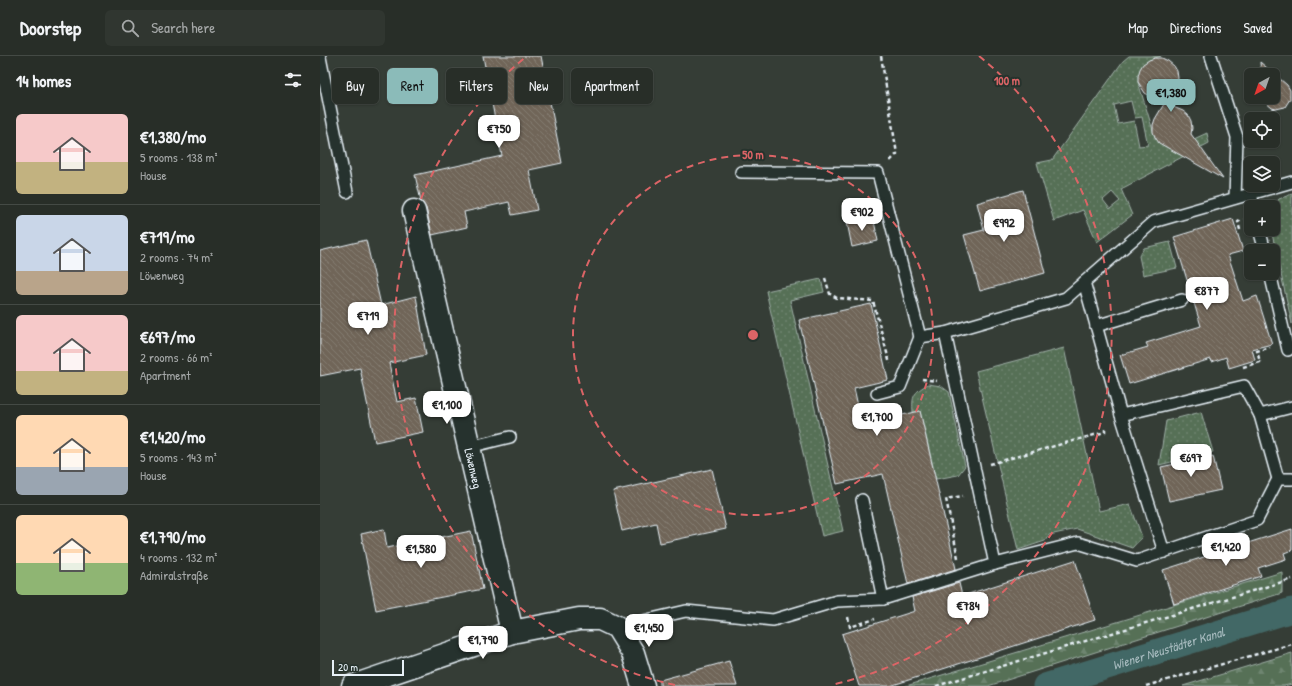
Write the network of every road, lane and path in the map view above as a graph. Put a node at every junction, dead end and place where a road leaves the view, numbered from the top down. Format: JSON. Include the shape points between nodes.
{"nodes":[{"id":1,"x":881,"y":56,"type":"edge"},
{"id":2,"x":1211,"y":56,"type":"edge"},
{"id":3,"x":320,"y":57,"type":"edge"},
{"id":4,"x":741,"y":172,"type":"dead end"},
{"id":5,"x":878,"y":173,"type":"junction"},
{"id":6,"x":1292,"y":182,"type":"edge"},
{"id":7,"x":347,"y":192,"type":"dead end"},
{"id":8,"x":1251,"y":194,"type":"junction"},
{"id":9,"x":1234,"y":198,"type":"junction"},
{"id":10,"x":1252,"y":200,"type":"edge"},
{"id":11,"x":414,"y":211,"type":"dead end"},
{"id":12,"x":1272,"y":280,"type":"edge"},
{"id":13,"x":1084,"y":282,"type":"junction"},
{"id":14,"x":1182,"y":300,"type":"dead end"},
{"id":15,"x":1096,"y":326,"type":"junction"},
{"id":16,"x":945,"y":333,"type":"junction"},
{"id":17,"x":920,"y":337,"type":"junction"},
{"id":18,"x":1276,"y":346,"type":"dead end"},
{"id":19,"x":1288,"y":350,"type":"dead end"},
{"id":20,"x":1237,"y":368,"type":"dead end"},
{"id":21,"x":877,"y":393,"type":"dead end"},
{"id":22,"x":1292,"y":407,"type":"edge"},
{"id":23,"x":1120,"y":410,"type":"junction"},
{"id":24,"x":1260,"y":415,"type":"junction"},
{"id":25,"x":510,"y":437,"type":"dead end"},
{"id":26,"x":469,"y":447,"type":"junction"},
{"id":27,"x":974,"y":469,"type":"junction"},
{"id":28,"x":1278,"y":479,"type":"junction"},
{"id":29,"x":1292,"y":479,"type":"edge"},
{"id":30,"x":966,"y":495,"type":"dead end"},
{"id":31,"x":862,"y":500,"type":"dead end"},
{"id":32,"x":1164,"y":552,"type":"junction"},
{"id":33,"x":960,"y":564,"type":"dead end"},
{"id":34,"x":995,"y":564,"type":"junction"},
{"id":35,"x":1292,"y":579,"type":"edge"},
{"id":36,"x":883,"y":599,"type":"junction"},
{"id":37,"x":847,"y":612,"type":"dead end"},
{"id":38,"x":879,"y":617,"type":"dead end"},
{"id":39,"x":617,"y":627,"type":"junction"},
{"id":40,"x":512,"y":632,"type":"junction"},
{"id":41,"x":1292,"y":644,"type":"edge"},
{"id":42,"x":353,"y":686,"type":"edge"},
{"id":43,"x":643,"y":686,"type":"edge"},
{"id":44,"x":936,"y":686,"type":"edge"},
{"id":45,"x":1146,"y":686,"type":"edge"}],
"edges":[{"from":1,"to":5,"type":"path","via":[[897,154]]},
{"from":2,"to":9,"type":"lane","via":[[1237,137]]},
{"from":3,"to":7,"type":"lane"},
{"from":4,"to":5,"type":"lane"},
{"from":5,"to":17,"type":"lane"},
{"from":6,"to":8,"type":"lane"},
{"from":8,"to":9,"type":"lane"},
{"from":8,"to":10,"type":"lane"},
{"from":9,"to":13,"type":"lane","via":[[1153,222]]},
{"from":11,"to":26,"type":"street","name":"Löwenweg"},
{"from":12,"to":19,"type":"lane"},
{"from":13,"to":15,"type":"lane"},
{"from":13,"to":16,"type":"lane","via":[[1066,298]]},
{"from":14,"to":15,"type":"lane"},
{"from":15,"to":23,"type":"lane"},
{"from":16,"to":17,"type":"lane"},
{"from":16,"to":27,"type":"lane"},
{"from":17,"to":21,"type":"lane","via":[[900,387]]},
{"from":18,"to":20,"type":"path","via":[[1257,351],[1260,362]]},
{"from":22,"to":24,"type":"lane"},
{"from":23,"to":24,"type":"lane","via":[[1244,386]]},
{"from":23,"to":27,"type":"path","via":[[1101,410],[1105,432]]},
{"from":23,"to":32,"type":"lane"},
{"from":24,"to":28,"type":"lane"},
{"from":25,"to":26,"type":"lane"},
{"from":26,"to":40,"type":"street","name":"Löwenweg"},
{"from":27,"to":34,"type":"lane"},
{"from":28,"to":29,"type":"lane"},
{"from":28,"to":32,"type":"lane","via":[[1257,520]]},
{"from":30,"to":33,"type":"path","via":[[946,499]]},
{"from":31,"to":36,"type":"lane"},
{"from":32,"to":34,"type":"lane","via":[[1137,561],[1078,543]]},
{"from":34,"to":36,"type":"lane"},
{"from":35,"to":44,"type":"path"},
{"from":36,"to":39,"type":"lane","via":[[837,601],[773,620],[686,611]]},
{"from":37,"to":38,"type":"path","via":[[850,627]]},
{"from":39,"to":40,"type":"street","via":[[600,619],[579,619]]},
{"from":39,"to":43,"type":"street","via":[[633,653]]},
{"from":40,"to":42,"type":"street"},
{"from":41,"to":45,"type":"path"}]}
